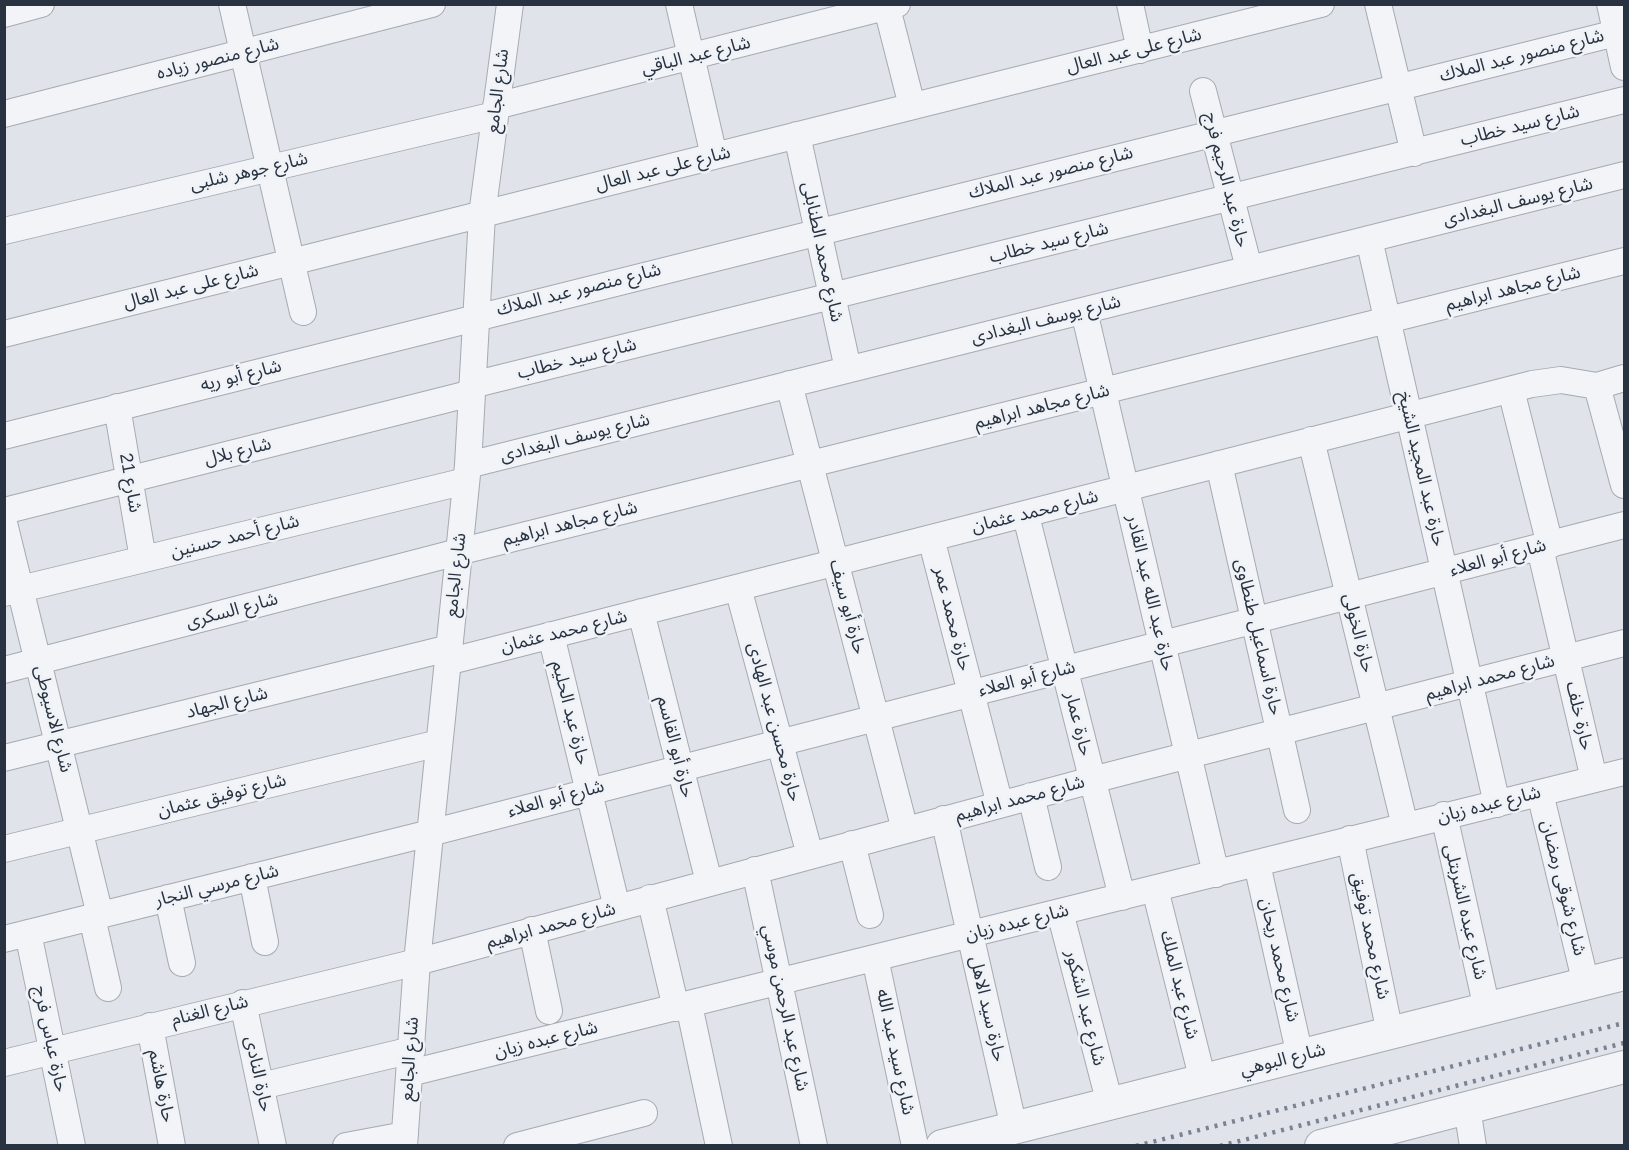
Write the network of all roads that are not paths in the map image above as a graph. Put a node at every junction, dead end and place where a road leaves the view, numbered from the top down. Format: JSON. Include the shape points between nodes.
{"nodes":[{"id":1,"x":41,"y":4,"type":"edge"},
{"id":2,"x":232,"y":4,"type":"edge"},
{"id":3,"x":432,"y":4,"type":"edge"},
{"id":4,"x":510,"y":4,"type":"edge"},
{"id":5,"x":679,"y":4,"type":"edge"},
{"id":6,"x":1130,"y":4,"type":"edge"},
{"id":7,"x":1320,"y":4,"type":"edge"},
{"id":8,"x":1378,"y":4,"type":"edge"},
{"id":9,"x":1610,"y":4,"type":"edge"},
{"id":10,"x":890,"y":5,"type":"edge"},
{"id":11,"x":4,"y":14,"type":"edge"},
{"id":12,"x":1620,"y":32,"type":"edge"},
{"id":13,"x":1140,"y":50,"type":"junction"},
{"id":14,"x":243,"y":53,"type":"junction"},
{"id":15,"x":690,"y":58,"type":"junction"},
{"id":16,"x":1624,"y":68,"type":"edge"},
{"id":17,"x":1398,"y":87,"type":"junction"},
{"id":18,"x":1203,"y":91,"type":"dead end"},
{"id":19,"x":1624,"y":100,"type":"edge"},
{"id":20,"x":912,"y":106,"type":"junction"},
{"id":21,"x":495,"y":111,"type":"junction"},
{"id":22,"x":4,"y":114,"type":"edge"},
{"id":23,"x":1215,"y":132,"type":"junction"},
{"id":24,"x":797,"y":135,"type":"junction"},
{"id":25,"x":1414,"y":153,"type":"junction"},
{"id":26,"x":714,"y":156,"type":"junction"},
{"id":27,"x":269,"y":167,"type":"junction"},
{"id":28,"x":1624,"y":175,"type":"edge"},
{"id":29,"x":1231,"y":198,"type":"junction"},
{"id":30,"x":482,"y":215,"type":"junction"},
{"id":31,"x":4,"y":231,"type":"edge"},
{"id":32,"x":818,"y":231,"type":"junction"},
{"id":33,"x":1368,"y":239,"type":"junction"},
{"id":34,"x":1624,"y":261,"type":"edge"},
{"id":35,"x":290,"y":262,"type":"junction"},
{"id":36,"x":1249,"y":268,"type":"junction"},
{"id":37,"x":831,"y":296,"type":"junction"},
{"id":38,"x":1084,"y":311,"type":"junction"},
{"id":39,"x":303,"y":312,"type":"dead end"},
{"id":40,"x":477,"y":315,"type":"junction"},
{"id":41,"x":1387,"y":321,"type":"junction"},
{"id":42,"x":4,"y":334,"type":"edge"},
{"id":43,"x":848,"y":369,"type":"junction"},
{"id":44,"x":1624,"y":378,"type":"edge"},
{"id":45,"x":789,"y":384,"type":"junction"},
{"id":46,"x":1597,"y":386,"type":"junction"},
{"id":47,"x":472,"y":389,"type":"junction"},
{"id":48,"x":1511,"y":390,"type":"junction"},
{"id":49,"x":1103,"y":392,"type":"junction"},
{"id":50,"x":117,"y":407,"type":"junction"},
{"id":51,"x":1408,"y":415,"type":"junction"},
{"id":52,"x":4,"y":435,"type":"edge"},
{"id":53,"x":1311,"y":440,"type":"junction"},
{"id":54,"x":1219,"y":464,"type":"junction"},
{"id":55,"x":810,"y":465,"type":"junction"},
{"id":56,"x":467,"y":473,"type":"junction"},
{"id":57,"x":129,"y":480,"type":"junction"},
{"id":58,"x":1624,"y":485,"type":"edge"},
{"id":59,"x":1126,"y":488,"type":"junction"},
{"id":60,"x":4,"y":511,"type":"edge"},
{"id":61,"x":1026,"y":516,"type":"junction"},
{"id":62,"x":4,"y":523,"type":"edge"},
{"id":63,"x":1624,"y":525,"type":"edge"},
{"id":64,"x":931,"y":538,"type":"junction"},
{"id":65,"x":1545,"y":546,"type":"junction"},
{"id":66,"x":459,"y":552,"type":"junction"},
{"id":67,"x":143,"y":559,"type":"junction"},
{"id":68,"x":836,"y":562,"type":"junction"},
{"id":69,"x":1444,"y":572,"type":"junction"},
{"id":70,"x":738,"y":588,"type":"junction"},
{"id":71,"x":13,"y":591,"type":"edge"},
{"id":72,"x":1350,"y":596,"type":"junction"},
{"id":73,"x":640,"y":612,"type":"junction"},
{"id":74,"x":1255,"y":621,"type":"junction"},
{"id":75,"x":551,"y":635,"type":"junction"},
{"id":76,"x":1624,"y":643,"type":"edge"},
{"id":77,"x":1162,"y":645,"type":"junction"},
{"id":78,"x":448,"y":655,"type":"junction"},
{"id":79,"x":1566,"y":658,"type":"junction"},
{"id":80,"x":38,"y":661,"type":"junction"},
{"id":81,"x":1064,"y":669,"type":"junction"},
{"id":82,"x":4,"y":670,"type":"edge"},
{"id":83,"x":1470,"y":684,"type":"junction"},
{"id":84,"x":971,"y":693,"type":"junction"},
{"id":85,"x":1377,"y":708,"type":"junction"},
{"id":86,"x":876,"y":717,"type":"junction"},
{"id":87,"x":1280,"y":732,"type":"junction"},
{"id":88,"x":780,"y":742,"type":"junction"},
{"id":89,"x":439,"y":743,"type":"junction"},
{"id":90,"x":59,"y":744,"type":"junction"},
{"id":91,"x":1188,"y":755,"type":"junction"},
{"id":92,"x":4,"y":758,"type":"edge"},
{"id":93,"x":680,"y":768,"type":"junction"},
{"id":94,"x":1624,"y":772,"type":"edge"},
{"id":95,"x":1594,"y":779,"type":"junction"},
{"id":96,"x":1092,"y":780,"type":"junction"},
{"id":97,"x":589,"y":791,"type":"junction"},
{"id":98,"x":1540,"y":793,"type":"junction"},
{"id":99,"x":1031,"y":796,"type":"junction"},
{"id":100,"x":1497,"y":804,"type":"junction"},
{"id":101,"x":1000,"y":805,"type":"junction"},
{"id":102,"x":1297,"y":810,"type":"dead end"},
{"id":103,"x":1444,"y":815,"type":"junction"},
{"id":104,"x":944,"y":819,"type":"junction"},
{"id":105,"x":1405,"y":826,"type":"junction"},
{"id":106,"x":80,"y":830,"type":"junction"},
{"id":107,"x":905,"y":830,"type":"junction"},
{"id":108,"x":430,"y":833,"type":"junction"},
{"id":109,"x":1350,"y":840,"type":"junction"},
{"id":110,"x":852,"y":844,"type":"junction"},
{"id":111,"x":4,"y":849,"type":"edge"},
{"id":112,"x":810,"y":855,"type":"junction"},
{"id":113,"x":1257,"y":864,"type":"junction"},
{"id":114,"x":1048,"y":867,"type":"dead end"},
{"id":115,"x":755,"y":870,"type":"junction"},
{"id":116,"x":1216,"y":874,"type":"junction"},
{"id":117,"x":252,"y":877,"type":"junction"},
{"id":118,"x":709,"y":882,"type":"junction"},
{"id":119,"x":1155,"y":889,"type":"junction"},
{"id":120,"x":1122,"y":897,"type":"junction"},
{"id":121,"x":168,"y":898,"type":"junction"},
{"id":122,"x":650,"y":898,"type":"junction"},
{"id":123,"x":617,"y":908,"type":"junction"},
{"id":124,"x":1060,"y":912,"type":"junction"},
{"id":125,"x":870,"y":915,"type":"dead end"},
{"id":126,"x":96,"y":916,"type":"junction"},
{"id":127,"x":532,"y":930,"type":"junction"},
{"id":128,"x":970,"y":934,"type":"junction"},
{"id":129,"x":16,"y":936,"type":"edge"},
{"id":130,"x":266,"y":942,"type":"dead end"},
{"id":131,"x":875,"y":958,"type":"junction"},
{"id":132,"x":417,"y":962,"type":"junction"},
{"id":133,"x":182,"y":963,"type":"dead end"},
{"id":134,"x":1624,"y":974,"type":"edge"},
{"id":135,"x":780,"y":982,"type":"junction"},
{"id":136,"x":1586,"y":984,"type":"junction"},
{"id":137,"x":108,"y":988,"type":"dead end"},
{"id":138,"x":243,"y":1003,"type":"junction"},
{"id":139,"x":683,"y":1007,"type":"junction"},
{"id":140,"x":1487,"y":1009,"type":"junction"},
{"id":141,"x":549,"y":1011,"type":"dead end"},
{"id":142,"x":150,"y":1026,"type":"junction"},
{"id":143,"x":1390,"y":1033,"type":"junction"},
{"id":144,"x":52,"y":1051,"type":"junction"},
{"id":145,"x":1300,"y":1056,"type":"junction"},
{"id":146,"x":411,"y":1062,"type":"junction"},
{"id":147,"x":4,"y":1063,"type":"edge"},
{"id":148,"x":1624,"y":1067,"type":"edge"},
{"id":149,"x":1203,"y":1080,"type":"junction"},
{"id":150,"x":261,"y":1086,"type":"junction"},
{"id":151,"x":1110,"y":1104,"type":"junction"},
{"id":152,"x":1467,"y":1108,"type":"junction"},
{"id":153,"x":644,"y":1113,"type":"dead end"},
{"id":154,"x":1014,"y":1128,"type":"junction"},
{"id":155,"x":404,"y":1140,"type":"edge"},
{"id":156,"x":1366,"y":1140,"type":"edge"},
{"id":157,"x":72,"y":1146,"type":"edge"},
{"id":158,"x":172,"y":1146,"type":"edge"},
{"id":159,"x":273,"y":1146,"type":"edge"},
{"id":160,"x":346,"y":1146,"type":"edge"},
{"id":161,"x":517,"y":1146,"type":"edge"},
{"id":162,"x":718,"y":1146,"type":"edge"},
{"id":163,"x":814,"y":1146,"type":"edge"},
{"id":164,"x":915,"y":1146,"type":"edge"},
{"id":165,"x":942,"y":1146,"type":"edge"},
{"id":166,"x":1321,"y":1146,"type":"edge"},
{"id":167,"x":1473,"y":1146,"type":"edge"}],
"edges":[{"from":1,"to":11,"type":"street"},
{"from":2,"to":14,"type":"street"},
{"from":3,"to":14,"type":"street","name":"شارع منصور زياده"},
{"from":4,"to":21,"type":"street","name":"شارع الجامع"},
{"from":5,"to":15,"type":"street"},
{"from":6,"to":13,"type":"street"},
{"from":7,"to":13,"type":"street","name":"شارع على عبد العال"},
{"from":8,"to":17,"type":"street"},
{"from":9,"to":12,"type":"street"},
{"from":10,"to":15,"type":"street","name":"شارع عبد الباقي"},
{"from":10,"to":20,"type":"street"},
{"from":12,"to":16,"type":"street"},
{"from":12,"to":17,"type":"street","name":"شارع منصور عبد الملاك"},
{"from":13,"to":20,"type":"street","name":"شارع على عبد العال"},
{"from":14,"to":22,"type":"street","name":"شارع منصور زياده"},
{"from":14,"to":27,"type":"street"},
{"from":15,"to":21,"type":"street","name":"شارع عبد الباقي"},
{"from":15,"to":26,"type":"street"},
{"from":17,"to":23,"type":"street","name":"شارع منصور عبد الملاك"},
{"from":17,"to":25,"type":"street"},
{"from":18,"to":23,"type":"street","name":"حارة عبد الرحيم فرج"},
{"from":19,"to":25,"type":"street","name":"شارع سيد خطاب"},
{"from":20,"to":24,"type":"street","name":"شارع على عبد العال"},
{"from":21,"to":27,"type":"street","name":"شارع جوهر شلبى"},
{"from":21,"to":30,"type":"street","name":"شارع الجامع"},
{"from":23,"to":29,"type":"street","name":"حارة عبد الرحيم فرج"},
{"from":23,"to":32,"type":"street","name":"شارع منصور عبد الملاك"},
{"from":24,"to":26,"type":"street","name":"شارع على عبد العال"},
{"from":24,"to":32,"type":"street","name":"شارع محمد الطنابلى"},
{"from":25,"to":29,"type":"street","name":"شارع سيد خطاب"},
{"from":26,"to":30,"type":"street","name":"شارع على عبد العال"},
{"from":27,"to":31,"type":"street","name":"شارع جوهر شلبى"},
{"from":27,"to":35,"type":"street"},
{"from":28,"to":33,"type":"street","name":"شارع يوسف البغدادى"},
{"from":29,"to":36,"type":"street","name":"حارة عبد الرحيم فرج"},
{"from":29,"to":37,"type":"street","name":"شارع سيد خطاب"},
{"from":30,"to":35,"type":"street","name":"شارع على عبد العال"},
{"from":30,"to":40,"type":"street","name":"شارع الجامع"},
{"from":32,"to":37,"type":"street","name":"شارع محمد الطنابلى"},
{"from":32,"to":40,"type":"street","name":"شارع منصور عبد الملاك"},
{"from":33,"to":36,"type":"street","name":"شارع يوسف البغدادى"},
{"from":33,"to":41,"type":"street","name":"حارة عبد المجيد الشيخ"},
{"from":34,"to":41,"type":"street","name":"شارع مجاهد ابراهيم"},
{"from":35,"to":39,"type":"street"},
{"from":35,"to":42,"type":"street","name":"شارع على عبد العال"},
{"from":36,"to":38,"type":"street","name":"شارع يوسف البغدادى"},
{"from":37,"to":43,"type":"street","name":"شارع محمد الطنابلى"},
{"from":37,"to":47,"type":"street","name":"شارع سيد خطاب"},
{"from":38,"to":43,"type":"street","name":"شارع يوسف البغدادى"},
{"from":38,"to":49,"type":"street","name":"حارة عبد الله عبد القادر"},
{"from":40,"to":47,"type":"street","name":"شارع الجامع"},
{"from":40,"to":50,"type":"street","name":"شارع أبو ريه"},
{"from":41,"to":49,"type":"street","name":"شارع مجاهد ابراهيم"},
{"from":41,"to":51,"type":"street","name":"حارة عبد المجيد الشيخ"},
{"from":43,"to":45,"type":"street","name":"شارع يوسف البغدادى"},
{"from":44,"to":46,"type":"street","name":"شارع محمد عثمان"},
{"from":45,"to":55,"type":"street","name":"حارة أبو سيف"},
{"from":45,"to":56,"type":"street","name":"شارع يوسف البغدادى"},
{"from":46,"to":48,"type":"street","name":"شارع محمد عثمان","via":[[1561,380]]},
{"from":46,"to":58,"type":"street"},
{"from":47,"to":56,"type":"street","name":"شارع الجامع"},
{"from":47,"to":57,"type":"street","name":"شارع بلال"},
{"from":48,"to":51,"type":"street","name":"شارع محمد عثمان"},
{"from":48,"to":65,"type":"street","name":"حارة خلف"},
{"from":49,"to":55,"type":"street","name":"شارع مجاهد ابراهيم"},
{"from":49,"to":59,"type":"street","name":"حارة عبد الله عبد القادر"},
{"from":50,"to":52,"type":"street","name":"شارع أبو ريه"},
{"from":50,"to":57,"type":"street","name":"شارع 21"},
{"from":51,"to":53,"type":"street","name":"شارع محمد عثمان"},
{"from":51,"to":69,"type":"street","name":"حارة عبد المجيد الشيخ"},
{"from":53,"to":54,"type":"street","name":"شارع محمد عثمان"},
{"from":53,"to":72,"type":"street","name":"حارة الخولى"},
{"from":54,"to":59,"type":"street","name":"شارع محمد عثمان"},
{"from":54,"to":74,"type":"street","name":"حارة اسماعيل طنطاوى"},
{"from":55,"to":66,"type":"street","name":"شارع مجاهد ابراهيم"},
{"from":55,"to":68,"type":"street","name":"حارة أبو سيف"},
{"from":56,"to":66,"type":"street","name":"شارع الجامع"},
{"from":56,"to":67,"type":"street","name":"شارع أحمد حسنين"},
{"from":57,"to":60,"type":"street","name":"شارع بلال"},
{"from":57,"to":67,"type":"street","name":"شارع 21"},
{"from":59,"to":61,"type":"street","name":"شارع محمد عثمان"},
{"from":59,"to":77,"type":"street","name":"حارة عبد الله عبد القادر"},
{"from":61,"to":64,"type":"street","name":"شارع محمد عثمان"},
{"from":61,"to":81,"type":"street","name":"حارة عمار"},
{"from":62,"to":71,"type":"street","name":"شارع الاسيوطى"},
{"from":63,"to":65,"type":"street","name":"شارع أبو العلاء"},
{"from":64,"to":68,"type":"street","name":"شارع محمد عثمان"},
{"from":64,"to":84,"type":"street","name":"حارة محمد عمر"},
{"from":65,"to":69,"type":"street","name":"شارع أبو العلاء"},
{"from":65,"to":79,"type":"street","name":"حارة خلف"},
{"from":66,"to":78,"type":"street","name":"شارع الجامع"},
{"from":66,"to":80,"type":"street","name":"شارع السكرى"},
{"from":67,"to":71,"type":"street","name":"شارع أحمد حسنين"},
{"from":68,"to":70,"type":"street","name":"شارع محمد عثمان"},
{"from":68,"to":86,"type":"street","name":"حارة أبو سيف"},
{"from":69,"to":72,"type":"street","name":"شارع أبو العلاء"},
{"from":69,"to":83,"type":"street","name":"حارة عبد المجيد الشيخ"},
{"from":70,"to":73,"type":"street","name":"شارع محمد عثمان"},
{"from":70,"to":88,"type":"street","name":"حارة محسن عبد الهادى"},
{"from":71,"to":80,"type":"street","name":"شارع الاسيوطى"},
{"from":72,"to":74,"type":"street","name":"شارع أبو العلاء"},
{"from":72,"to":85,"type":"street","name":"حارة الخولى"},
{"from":73,"to":75,"type":"street","name":"شارع محمد عثمان"},
{"from":73,"to":93,"type":"street","name":"حارة أبو القاسم"},
{"from":74,"to":77,"type":"street","name":"شارع أبو العلاء"},
{"from":74,"to":87,"type":"street","name":"حارة اسماعيل طنطاوى"},
{"from":75,"to":78,"type":"street","name":"شارع محمد عثمان"},
{"from":75,"to":97,"type":"street","name":"حارة عبد الحليم"},
{"from":76,"to":79,"type":"street","name":"شارع محمد ابراهيم"},
{"from":77,"to":81,"type":"street","name":"شارع أبو العلاء"},
{"from":77,"to":91,"type":"street","name":"حارة عبد الله عبد القادر"},
{"from":78,"to":89,"type":"street","name":"شارع الجامع"},
{"from":78,"to":90,"type":"street","name":"شارع الجهاد"},
{"from":79,"to":83,"type":"street","name":"شارع محمد ابراهيم"},
{"from":79,"to":95,"type":"street","name":"حارة خلف"},
{"from":80,"to":82,"type":"street","name":"شارع السكرى"},
{"from":80,"to":90,"type":"street","name":"شارع الاسيوطى"},
{"from":81,"to":84,"type":"street","name":"شارع أبو العلاء"},
{"from":81,"to":96,"type":"street","name":"حارة عمار"},
{"from":83,"to":85,"type":"street","name":"شارع محمد ابراهيم"},
{"from":83,"to":100,"type":"street","name":"حارة عبد المجيد الشيخ"},
{"from":84,"to":86,"type":"street","name":"شارع أبو العلاء"},
{"from":84,"to":101,"type":"street","name":"حارة محمد عمر"},
{"from":85,"to":87,"type":"street","name":"شارع محمد ابراهيم"},
{"from":85,"to":105,"type":"street","name":"حارة الخولى"},
{"from":86,"to":88,"type":"street","name":"شارع أبو العلاء"},
{"from":86,"to":107,"type":"street","name":"حارة أبو سيف"},
{"from":87,"to":91,"type":"street","name":"شارع محمد ابراهيم"},
{"from":87,"to":102,"type":"street","name":"حارة اسماعيل طنطاوى"},
{"from":88,"to":93,"type":"street","name":"شارع أبو العلاء"},
{"from":88,"to":112,"type":"street","name":"حارة محسن عبد الهادى"},
{"from":89,"to":106,"type":"street","name":"شارع توفيق عثمان"},
{"from":89,"to":108,"type":"street","name":"شارع الجامع"},
{"from":90,"to":92,"type":"street","name":"شارع الجهاد"},
{"from":90,"to":106,"type":"street","name":"شارع الاسيوطى"},
{"from":91,"to":96,"type":"street","name":"شارع محمد ابراهيم"},
{"from":91,"to":116,"type":"street","name":"حارة عبد الله عبد القادر"},
{"from":93,"to":97,"type":"street","name":"شارع أبو العلاء"},
{"from":93,"to":118,"type":"street","name":"حارة أبو القاسم"},
{"from":94,"to":95,"type":"street","name":"شارع عبده زيان"},
{"from":95,"to":98,"type":"street","name":"شارع عبده زيان"},
{"from":96,"to":99,"type":"street","name":"شارع محمد ابراهيم"},
{"from":96,"to":120,"type":"street","name":"حارة عمار"},
{"from":97,"to":108,"type":"street","name":"شارع أبو العلاء"},
{"from":97,"to":123,"type":"street","name":"حارة عبد الحليم"},
{"from":98,"to":100,"type":"street","name":"شارع عبده زيان"},
{"from":98,"to":136,"type":"street","name":"شارع شوقى رمضان"},
{"from":99,"to":101,"type":"street","name":"شارع محمد ابراهيم"},
{"from":99,"to":114,"type":"street"},
{"from":100,"to":103,"type":"street","name":"شارع عبده زيان"},
{"from":101,"to":104,"type":"street","name":"شارع محمد ابراهيم"},
{"from":103,"to":105,"type":"street","name":"شارع عبده زيان"},
{"from":103,"to":140,"type":"street","name":"شارع عبده الشربتلى"},
{"from":104,"to":107,"type":"street","name":"شارع محمد ابراهيم"},
{"from":104,"to":128,"type":"street","name":"حارة سيد الاهل"},
{"from":105,"to":109,"type":"street","name":"شارع عبده زيان"},
{"from":106,"to":111,"type":"street","name":"شارع توفيق عثمان"},
{"from":106,"to":126,"type":"street","name":"شارع الاسيوطى"},
{"from":107,"to":110,"type":"street","name":"شارع محمد ابراهيم"},
{"from":108,"to":117,"type":"street","name":"شارع مرسي النجار"},
{"from":108,"to":132,"type":"street","name":"شارع الجامع"},
{"from":109,"to":113,"type":"street","name":"شارع عبده زيان"},
{"from":109,"to":143,"type":"street","name":"شارع محمد توفيق"},
{"from":110,"to":112,"type":"street","name":"شارع محمد ابراهيم"},
{"from":110,"to":125,"type":"street"},
{"from":112,"to":115,"type":"street","name":"شارع محمد ابراهيم"},
{"from":113,"to":116,"type":"street","name":"شارع عبده زيان"},
{"from":113,"to":145,"type":"street","name":"شارع محمد ريحان"},
{"from":115,"to":118,"type":"street","name":"شارع محمد ابراهيم"},
{"from":115,"to":135,"type":"street","name":"شارع عبد الرحمن موسي"},
{"from":116,"to":119,"type":"street","name":"شارع عبده زيان"},
{"from":117,"to":121,"type":"street","name":"شارع مرسي النجار"},
{"from":117,"to":130,"type":"street"},
{"from":118,"to":122,"type":"street","name":"شارع محمد ابراهيم"},
{"from":119,"to":120,"type":"street","name":"شارع عبده زيان"},
{"from":119,"to":149,"type":"street","name":"شارع عبد الملك"},
{"from":120,"to":124,"type":"street","name":"شارع عبده زيان"},
{"from":121,"to":126,"type":"street","name":"شارع مرسي النجار"},
{"from":121,"to":133,"type":"street"},
{"from":122,"to":123,"type":"street","name":"شارع محمد ابراهيم"},
{"from":122,"to":139,"type":"street"},
{"from":123,"to":127,"type":"street","name":"شارع محمد ابراهيم"},
{"from":124,"to":128,"type":"street","name":"شارع عبده زيان"},
{"from":124,"to":151,"type":"street","name":"شارع عبد الشكور"},
{"from":126,"to":129,"type":"street","name":"شارع مرسي النجار"},
{"from":126,"to":137,"type":"street","name":"شارع الاسيوطى"},
{"from":127,"to":132,"type":"street","name":"شارع محمد ابراهيم"},
{"from":127,"to":141,"type":"street"},
{"from":128,"to":131,"type":"street","name":"شارع عبده زيان"},
{"from":128,"to":154,"type":"street","name":"حارة سيد الاهل"},
{"from":129,"to":144,"type":"street","name":"حارة عباس فرج"},
{"from":131,"to":135,"type":"street","name":"شارع عبده زيان"},
{"from":131,"to":164,"type":"street","name":"شارع سيد عبد الله"},
{"from":132,"to":138,"type":"street","name":"شارع الغنام"},
{"from":132,"to":146,"type":"street","name":"شارع الجامع"},
{"from":134,"to":136,"type":"street","name":"شارع البوهي"},
{"from":135,"to":139,"type":"street","name":"شارع عبده زيان"},
{"from":135,"to":163,"type":"street","name":"شارع عبد الرحمن موسي"},
{"from":136,"to":140,"type":"street","name":"شارع البوهي"},
{"from":138,"to":142,"type":"street","name":"شارع الغنام"},
{"from":138,"to":150,"type":"street","name":"حارة النادى"},
{"from":139,"to":146,"type":"street","name":"شارع عبده زيان"},
{"from":139,"to":162,"type":"street"},
{"from":140,"to":143,"type":"street","name":"شارع البوهي"},
{"from":142,"to":144,"type":"street","name":"شارع الغنام"},
{"from":142,"to":158,"type":"street","name":"حارة هاشم"},
{"from":143,"to":145,"type":"street","name":"شارع البوهي"},
{"from":144,"to":147,"type":"street","name":"شارع الغنام"},
{"from":144,"to":157,"type":"street","name":"حارة عباس فرج"},
{"from":145,"to":149,"type":"street","name":"شارع البوهي"},
{"from":146,"to":150,"type":"street","name":"شارع عبده زيان"},
{"from":146,"to":155,"type":"street","name":"شارع الجامع"},
{"from":148,"to":152,"type":"street"},
{"from":149,"to":151,"type":"street","name":"شارع البوهي"},
{"from":150,"to":159,"type":"street","name":"حارة النادى"},
{"from":151,"to":154,"type":"street","name":"شارع البوهي"},
{"from":152,"to":156,"type":"street"},
{"from":152,"to":167,"type":"street"},
{"from":153,"to":161,"type":"street"},
{"from":154,"to":165,"type":"street","name":"شارع البوهي"},
{"from":155,"to":160,"type":"street"},
{"from":156,"to":166,"type":"street"}]}
